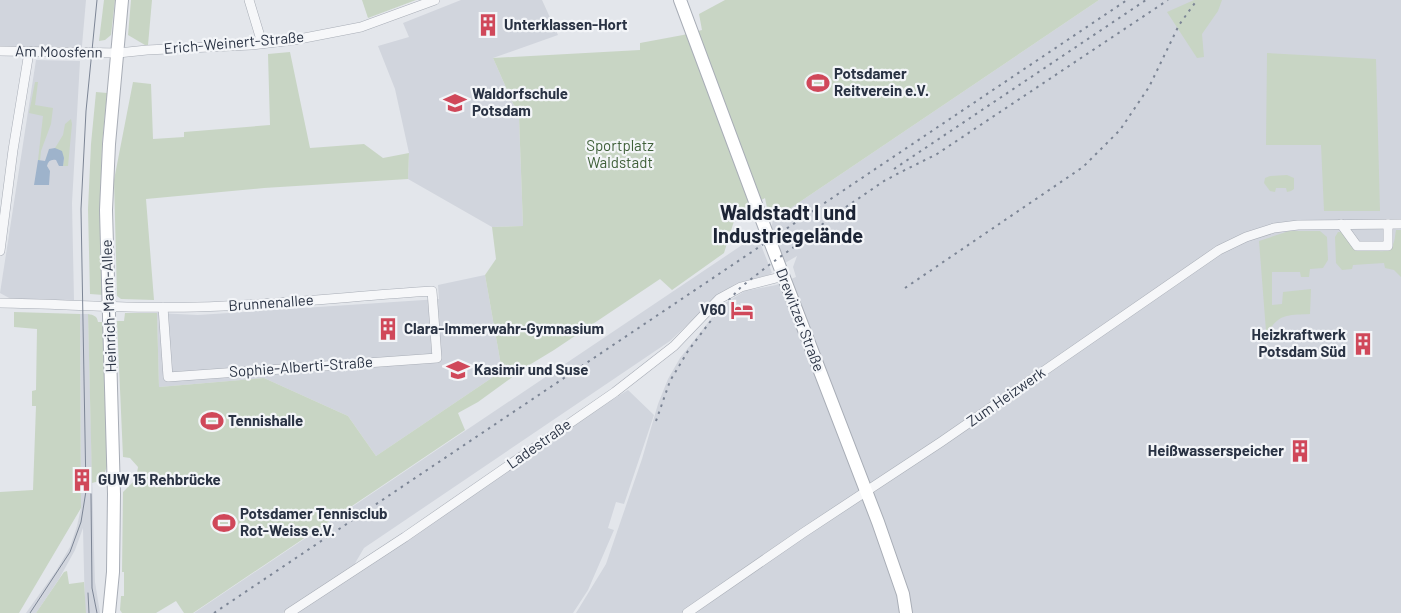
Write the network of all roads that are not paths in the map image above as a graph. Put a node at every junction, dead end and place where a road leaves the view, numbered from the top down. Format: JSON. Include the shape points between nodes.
{"nodes":[{"id":1,"x":122,"y":0,"type":"edge"},
{"id":2,"x":249,"y":0,"type":"edge"},
{"id":3,"x":435,"y":0,"type":"edge"},
{"id":4,"x":680,"y":0,"type":"edge"},
{"id":5,"x":262,"y":44,"type":"junction"},
{"id":6,"x":0,"y":51,"type":"edge"},
{"id":7,"x":29,"y":52,"type":"junction"},
{"id":8,"x":118,"y":53,"type":"junction"},
{"id":9,"x":1340,"y":224,"type":"junction"},
{"id":10,"x":1388,"y":224,"type":"junction"},
{"id":11,"x":1401,"y":224,"type":"edge"},
{"id":12,"x":0,"y":251,"type":"edge"},
{"id":13,"x":784,"y":276,"type":"junction"},
{"id":14,"x":432,"y":291,"type":"joint"},
{"id":15,"x":0,"y":303,"type":"edge"},
{"id":16,"x":109,"y":307,"type":"junction"},
{"id":17,"x":163,"y":307,"type":"junction"},
{"id":18,"x":866,"y":492,"type":"junction"},
{"id":19,"x":109,"y":613,"type":"edge"},
{"id":20,"x":289,"y":613,"type":"edge"},
{"id":21,"x":687,"y":613,"type":"edge"},
{"id":22,"x":906,"y":613,"type":"edge"}],
"edges":[{"from":1,"to":8,"type":"street","name":"Heinrich-Mann-Allee"},
{"from":2,"to":5,"type":"street"},
{"from":3,"to":5,"type":"street","name":"Erich-Weinert-Straße","via":[[361,26]]},
{"from":4,"to":13,"type":"street","name":"Drewitzer Straße"},
{"from":5,"to":8,"type":"street","name":"Erich-Weinert-Straße"},
{"from":6,"to":7,"type":"street","name":"Am Moosfenn"},
{"from":7,"to":8,"type":"street","name":"Am Moosfenn"},
{"from":7,"to":12,"type":"street"},
{"from":8,"to":16,"type":"street","name":"Heinrich-Mann-Allee","via":[[106,210]]},
{"from":9,"to":10,"type":"street","name":"Zum Heizwerk"},
{"from":9,"to":10,"type":"street","via":[[1357,246],[1388,246]]},
{"from":9,"to":18,"type":"street","name":"Zum Heizwerk","via":[[1274,228],[1219,250]]},
{"from":10,"to":11,"type":"street","name":"Zum Heizwerk"},
{"from":13,"to":18,"type":"street","name":"Drewitzer Straße"},
{"from":13,"to":20,"type":"street","name":"Ladestraße","via":[[741,287],[719,299],[674,346],[615,392],[405,538]]},
{"from":14,"to":17,"type":"street","name":"Brunnenallee","via":[[245,305]]},
{"from":14,"to":17,"type":"street","name":"Sophie-Alberti-Straße","via":[[437,358],[168,377]]},
{"from":15,"to":16,"type":"street","name":"Brunnenallee"},
{"from":16,"to":17,"type":"street","name":"Brunnenallee"},
{"from":16,"to":19,"type":"street","name":"Heinrich-Mann-Allee","via":[[114,494]]},
{"from":18,"to":21,"type":"street","name":"Zum Heizwerk"},
{"from":18,"to":22,"type":"street","name":"Drewitzer Straße","via":[[893,565]]}]}
